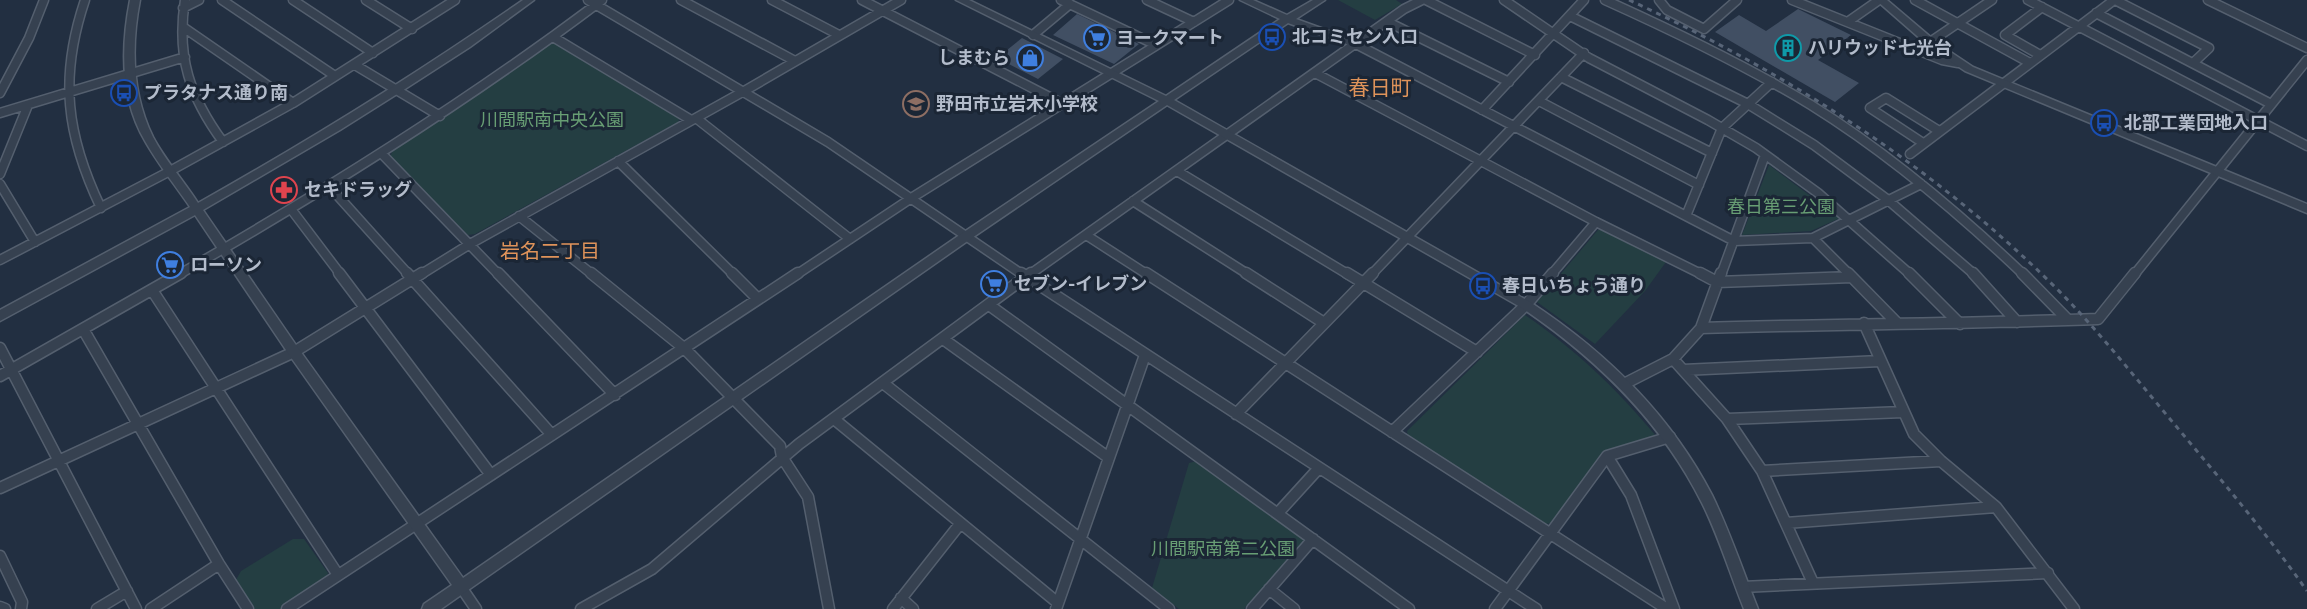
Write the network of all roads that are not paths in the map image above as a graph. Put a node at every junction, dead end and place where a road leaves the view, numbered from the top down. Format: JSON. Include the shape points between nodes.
{"nodes":[{"id":1,"x":45,"y":0,"type":"edge"},
{"id":2,"x":85,"y":0,"type":"edge"},
{"id":3,"x":135,"y":0,"type":"edge"},
{"id":4,"x":199,"y":0,"type":"edge"},
{"id":5,"x":222,"y":0,"type":"edge"},
{"id":6,"x":293,"y":0,"type":"edge"},
{"id":7,"x":366,"y":0,"type":"edge"},
{"id":8,"x":529,"y":0,"type":"edge"},
{"id":9,"x":588,"y":0,"type":"edge"},
{"id":10,"x":681,"y":0,"type":"edge"},
{"id":11,"x":772,"y":0,"type":"edge"},
{"id":12,"x":862,"y":0,"type":"edge"},
{"id":13,"x":901,"y":0,"type":"edge"},
{"id":14,"x":961,"y":0,"type":"edge"},
{"id":15,"x":1061,"y":0,"type":"edge"},
{"id":16,"x":1147,"y":0,"type":"edge"},
{"id":17,"x":1229,"y":0,"type":"edge"},
{"id":18,"x":1245,"y":0,"type":"edge"},
{"id":19,"x":1309,"y":0,"type":"edge"},
{"id":20,"x":1320,"y":0,"type":"edge"},
{"id":21,"x":1424,"y":0,"type":"edge"},
{"id":22,"x":1504,"y":0,"type":"edge"},
{"id":23,"x":1521,"y":0,"type":"edge"},
{"id":24,"x":1584,"y":0,"type":"edge"},
{"id":25,"x":1605,"y":0,"type":"edge"},
{"id":26,"x":1659,"y":0,"type":"edge"},
{"id":27,"x":1737,"y":0,"type":"edge"},
{"id":28,"x":1792,"y":0,"type":"edge"},
{"id":29,"x":1880,"y":0,"type":"edge"},
{"id":30,"x":1915,"y":0,"type":"edge"},
{"id":31,"x":1992,"y":0,"type":"edge"},
{"id":32,"x":2028,"y":0,"type":"edge"},
{"id":33,"x":2115,"y":0,"type":"edge"},
{"id":34,"x":2208,"y":0,"type":"edge"},
{"id":35,"x":448,"y":2,"type":"edge"},
{"id":36,"x":599,"y":2,"type":"edge"},
{"id":37,"x":184,"y":4,"type":"edge"},
{"id":38,"x":1070,"y":4,"type":"junction"},
{"id":39,"x":1514,"y":7,"type":"junction"},
{"id":40,"x":2042,"y":7,"type":"junction"},
{"id":41,"x":883,"y":11,"type":"junction"},
{"id":42,"x":2096,"y":13,"type":"junction"},
{"id":43,"x":1570,"y":16,"type":"junction"},
{"id":44,"x":1287,"y":19,"type":"junction"},
{"id":45,"x":1848,"y":21,"type":"junction"},
{"id":46,"x":1194,"y":22,"type":"junction"},
{"id":47,"x":1388,"y":22,"type":"junction"},
{"id":48,"x":1957,"y":23,"type":"junction"},
{"id":49,"x":2078,"y":26,"type":"junction"},
{"id":50,"x":183,"y":27,"type":"junction"},
{"id":51,"x":411,"y":29,"type":"junction"},
{"id":52,"x":839,"y":35,"type":"junction"},
{"id":53,"x":1033,"y":35,"type":"junction"},
{"id":54,"x":1554,"y":35,"type":"junction"},
{"id":55,"x":553,"y":37,"type":"junction"},
{"id":56,"x":1356,"y":44,"type":"junction"},
{"id":57,"x":1156,"y":45,"type":"junction"},
{"id":58,"x":1928,"y":47,"type":"junction"},
{"id":59,"x":2307,"y":48,"type":"edge"},
{"id":60,"x":1584,"y":52,"type":"junction"},
{"id":61,"x":373,"y":53,"type":"junction"},
{"id":62,"x":1535,"y":55,"type":"junction"},
{"id":63,"x":2040,"y":55,"type":"junction"},
{"id":64,"x":185,"y":57,"type":"junction"},
{"id":65,"x":2307,"y":60,"type":"edge"},
{"id":66,"x":795,"y":61,"type":"junction"},
{"id":67,"x":1958,"y":63,"type":"junction"},
{"id":68,"x":2030,"y":63,"type":"junction"},
{"id":69,"x":2193,"y":63,"type":"junction"},
{"id":70,"x":355,"y":65,"type":"junction"},
{"id":71,"x":1315,"y":73,"type":"junction"},
{"id":72,"x":129,"y":74,"type":"junction"},
{"id":73,"x":1112,"y":74,"type":"junction"},
{"id":74,"x":335,"y":76,"type":"junction"},
{"id":75,"x":1561,"y":77,"type":"junction"},
{"id":76,"x":1509,"y":82,"type":"junction"},
{"id":77,"x":1772,"y":82,"type":"junction"},
{"id":78,"x":2001,"y":84,"type":"junction"},
{"id":79,"x":397,"y":90,"type":"junction"},
{"id":80,"x":746,"y":90,"type":"junction"},
{"id":81,"x":68,"y":92,"type":"junction"},
{"id":82,"x":0,"y":93,"type":"edge"},
{"id":83,"x":1166,"y":100,"type":"junction"},
{"id":84,"x":1539,"y":101,"type":"junction"},
{"id":85,"x":293,"y":103,"type":"junction"},
{"id":86,"x":1063,"y":104,"type":"junction"},
{"id":87,"x":1748,"y":104,"type":"junction"},
{"id":88,"x":2271,"y":104,"type":"junction"},
{"id":89,"x":28,"y":105,"type":"junction"},
{"id":90,"x":1482,"y":110,"type":"junction"},
{"id":91,"x":0,"y":113,"type":"edge"},
{"id":92,"x":440,"y":116,"type":"junction"},
{"id":93,"x":693,"y":119,"type":"junction"},
{"id":94,"x":2258,"y":120,"type":"junction"},
{"id":95,"x":1515,"y":127,"type":"junction"},
{"id":96,"x":1722,"y":128,"type":"junction"},
{"id":97,"x":1940,"y":131,"type":"junction"},
{"id":98,"x":1228,"y":136,"type":"junction"},
{"id":99,"x":223,"y":142,"type":"junction"},
{"id":100,"x":1923,"y":143,"type":"junction"},
{"id":101,"x":2307,"y":146,"type":"edge"},
{"id":102,"x":1712,"y":153,"type":"junction"},
{"id":103,"x":382,"y":154,"type":"junction"},
{"id":104,"x":1765,"y":154,"type":"junction"},
{"id":105,"x":1910,"y":154,"type":"dead end"},
{"id":106,"x":618,"y":160,"type":"junction"},
{"id":107,"x":1482,"y":162,"type":"junction"},
{"id":108,"x":170,"y":171,"type":"junction"},
{"id":109,"x":1177,"y":171,"type":"junction"},
{"id":110,"x":2218,"y":173,"type":"junction"},
{"id":111,"x":0,"y":174,"type":"edge"},
{"id":112,"x":0,"y":184,"type":"edge"},
{"id":113,"x":1922,"y":184,"type":"junction"},
{"id":114,"x":1699,"y":185,"type":"junction"},
{"id":115,"x":329,"y":186,"type":"junction"},
{"id":116,"x":914,"y":196,"type":"junction"},
{"id":117,"x":1888,"y":200,"type":"junction"},
{"id":118,"x":1133,"y":201,"type":"junction"},
{"id":119,"x":101,"y":208,"type":"junction"},
{"id":120,"x":291,"y":209,"type":"junction"},
{"id":121,"x":2307,"y":209,"type":"edge"},
{"id":122,"x":196,"y":210,"type":"junction"},
{"id":123,"x":519,"y":216,"type":"junction"},
{"id":124,"x":1686,"y":216,"type":"junction"},
{"id":125,"x":1851,"y":218,"type":"junction"},
{"id":126,"x":1596,"y":222,"type":"junction"},
{"id":127,"x":1086,"y":235,"type":"junction"},
{"id":128,"x":965,"y":237,"type":"junction"},
{"id":129,"x":1407,"y":237,"type":"junction"},
{"id":130,"x":1813,"y":238,"type":"junction"},
{"id":131,"x":850,"y":239,"type":"junction"},
{"id":132,"x":1734,"y":241,"type":"junction"},
{"id":133,"x":34,"y":242,"type":"junction"},
{"id":134,"x":470,"y":244,"type":"junction"},
{"id":135,"x":224,"y":250,"type":"junction"},
{"id":136,"x":0,"y":260,"type":"edge"},
{"id":137,"x":1026,"y":277,"type":"junction"},
{"id":138,"x":1852,"y":277,"type":"junction"},
{"id":139,"x":414,"y":279,"type":"junction"},
{"id":140,"x":1717,"y":282,"type":"junction"},
{"id":141,"x":1362,"y":284,"type":"junction"},
{"id":142,"x":152,"y":290,"type":"junction"},
{"id":143,"x":758,"y":299,"type":"junction"},
{"id":144,"x":989,"y":305,"type":"junction"},
{"id":145,"x":1526,"y":305,"type":"junction"},
{"id":146,"x":365,"y":309,"type":"junction"},
{"id":147,"x":0,"y":316,"type":"edge"},
{"id":148,"x":2067,"y":320,"type":"junction"},
{"id":149,"x":2017,"y":322,"type":"junction"},
{"id":150,"x":1324,"y":323,"type":"junction"},
{"id":151,"x":1864,"y":323,"type":"junction"},
{"id":152,"x":1897,"y":323,"type":"junction"},
{"id":153,"x":1960,"y":324,"type":"junction"},
{"id":154,"x":1701,"y":328,"type":"junction"},
{"id":155,"x":83,"y":329,"type":"junction"},
{"id":156,"x":944,"y":339,"type":"junction"},
{"id":157,"x":0,"y":348,"type":"edge"},
{"id":158,"x":685,"y":349,"type":"junction"},
{"id":159,"x":294,"y":352,"type":"junction"},
{"id":160,"x":1477,"y":352,"type":"junction"},
{"id":161,"x":1145,"y":355,"type":"junction"},
{"id":162,"x":1673,"y":359,"type":"junction"},
{"id":163,"x":1880,"y":361,"type":"junction"},
{"id":164,"x":1286,"y":364,"type":"junction"},
{"id":165,"x":11,"y":369,"type":"junction"},
{"id":166,"x":1683,"y":370,"type":"junction"},
{"id":167,"x":0,"y":376,"type":"edge"},
{"id":168,"x":884,"y":383,"type":"junction"},
{"id":169,"x":1624,"y":384,"type":"junction"},
{"id":170,"x":218,"y":388,"type":"junction"},
{"id":171,"x":615,"y":396,"type":"junction"},
{"id":172,"x":733,"y":398,"type":"junction"},
{"id":173,"x":1127,"y":405,"type":"junction"},
{"id":174,"x":1903,"y":412,"type":"junction"},
{"id":175,"x":1236,"y":414,"type":"junction"},
{"id":176,"x":834,"y":419,"type":"junction"},
{"id":177,"x":1727,"y":419,"type":"junction"},
{"id":178,"x":139,"y":423,"type":"junction"},
{"id":179,"x":1392,"y":432,"type":"junction"},
{"id":180,"x":552,"y":435,"type":"junction"},
{"id":181,"x":1670,"y":437,"type":"junction"},
{"id":182,"x":1607,"y":456,"type":"junction"},
{"id":183,"x":782,"y":457,"type":"junction"},
{"id":184,"x":1109,"y":458,"type":"junction"},
{"id":185,"x":60,"y":460,"type":"junction"},
{"id":186,"x":1941,"y":461,"type":"junction"},
{"id":187,"x":1319,"y":468,"type":"junction"},
{"id":188,"x":1762,"y":471,"type":"junction"},
{"id":189,"x":491,"y":475,"type":"junction"},
{"id":190,"x":0,"y":488,"type":"edge"},
{"id":191,"x":1996,"y":507,"type":"junction"},
{"id":192,"x":1278,"y":513,"type":"junction"},
{"id":193,"x":1786,"y":523,"type":"junction"},
{"id":194,"x":416,"y":524,"type":"junction"},
{"id":195,"x":960,"y":524,"type":"junction"},
{"id":196,"x":1549,"y":534,"type":"junction"},
{"id":197,"x":1081,"y":539,"type":"junction"},
{"id":198,"x":1313,"y":539,"type":"junction"},
{"id":199,"x":0,"y":556,"type":"edge"},
{"id":200,"x":219,"y":564,"type":"junction"},
{"id":201,"x":2048,"y":573,"type":"junction"},
{"id":202,"x":338,"y":575,"type":"junction"},
{"id":203,"x":1813,"y":583,"type":"junction"},
{"id":204,"x":461,"y":587,"type":"junction"},
{"id":205,"x":1742,"y":587,"type":"junction"},
{"id":206,"x":1269,"y":589,"type":"junction"},
{"id":207,"x":1508,"y":590,"type":"junction"},
{"id":208,"x":127,"y":591,"type":"junction"},
{"id":209,"x":901,"y":598,"type":"junction"},
{"id":210,"x":1057,"y":606,"type":"edge"},
{"id":211,"x":0,"y":607,"type":"edge"},
{"id":212,"x":5,"y":609,"type":"edge"},
{"id":213,"x":21,"y":609,"type":"edge"},
{"id":214,"x":97,"y":609,"type":"edge"},
{"id":215,"x":136,"y":609,"type":"edge"},
{"id":216,"x":151,"y":609,"type":"edge"},
{"id":217,"x":248,"y":609,"type":"edge"},
{"id":218,"x":287,"y":609,"type":"edge"},
{"id":219,"x":429,"y":609,"type":"edge"},
{"id":220,"x":476,"y":609,"type":"edge"},
{"id":221,"x":581,"y":609,"type":"edge"},
{"id":222,"x":829,"y":609,"type":"edge"},
{"id":223,"x":893,"y":609,"type":"edge"},
{"id":224,"x":913,"y":609,"type":"edge"},
{"id":225,"x":1169,"y":609,"type":"edge"},
{"id":226,"x":1252,"y":609,"type":"edge"},
{"id":227,"x":1294,"y":609,"type":"edge"},
{"id":228,"x":1409,"y":609,"type":"edge"},
{"id":229,"x":1495,"y":609,"type":"edge"},
{"id":230,"x":1536,"y":609,"type":"edge"},
{"id":231,"x":1667,"y":609,"type":"edge"},
{"id":232,"x":1674,"y":609,"type":"edge"},
{"id":233,"x":1751,"y":609,"type":"edge"},
{"id":234,"x":2074,"y":609,"type":"edge"}],
"edges":[{"from":1,"to":82,"type":"street"},
{"from":2,"to":81,"type":"street","via":[[72,43]]},
{"from":3,"to":72,"type":"street","via":[[128,39]]},
{"from":4,"to":37,"type":"street"},
{"from":5,"to":74,"type":"street"},
{"from":6,"to":61,"type":"street"},
{"from":7,"to":51,"type":"street"},
{"from":8,"to":79,"type":"street"},
{"from":9,"to":36,"type":"street"},
{"from":10,"to":66,"type":"street"},
{"from":11,"to":52,"type":"street"},
{"from":12,"to":41,"type":"street"},
{"from":13,"to":41,"type":"street"},
{"from":14,"to":53,"type":"street"},
{"from":15,"to":38,"type":"street"},
{"from":16,"to":46,"type":"street"},
{"from":17,"to":46,"type":"street"},
{"from":18,"to":44,"type":"street"},
{"from":19,"to":44,"type":"street"},
{"from":20,"to":44,"type":"street"},
{"from":21,"to":47,"type":"street"},
{"from":21,"to":62,"type":"street"},
{"from":22,"to":39,"type":"street"},
{"from":23,"to":39,"type":"street"},
{"from":24,"to":43,"type":"street"},
{"from":25,"to":77,"type":"street"},
{"from":26,"to":27,"type":"street","via":[[1667,10],[1704,29]]},
{"from":28,"to":45,"type":"street"},
{"from":29,"to":45,"type":"street"},
{"from":29,"to":58,"type":"street"},
{"from":30,"to":48,"type":"street"},
{"from":31,"to":48,"type":"street"},
{"from":32,"to":40,"type":"street"},
{"from":33,"to":42,"type":"street"},
{"from":33,"to":69,"type":"street","via":[[2209,48]]},
{"from":34,"to":59,"type":"street"},
{"from":35,"to":51,"type":"street"},
{"from":36,"to":55,"type":"street"},
{"from":36,"to":80,"type":"street"},
{"from":37,"to":50,"type":"street"},
{"from":38,"to":53,"type":"street"},
{"from":38,"to":57,"type":"street"},
{"from":39,"to":54,"type":"street"},
{"from":40,"to":49,"type":"street"},
{"from":40,"to":63,"type":"street","via":[[2005,35]]},
{"from":41,"to":52,"type":"street"},
{"from":41,"to":86,"type":"street"},
{"from":42,"to":49,"type":"street"},
{"from":42,"to":69,"type":"street"},
{"from":43,"to":54,"type":"street"},
{"from":43,"to":87,"type":"street"},
{"from":44,"to":56,"type":"street"},
{"from":44,"to":83,"type":"street"},
{"from":45,"to":58,"type":"street"},
{"from":46,"to":57,"type":"street"},
{"from":47,"to":56,"type":"street"},
{"from":47,"to":76,"type":"street"},
{"from":48,"to":58,"type":"street"},
{"from":48,"to":68,"type":"street"},
{"from":49,"to":63,"type":"street"},
{"from":49,"to":94,"type":"street"},
{"from":50,"to":64,"type":"street"},
{"from":50,"to":85,"type":"street"},
{"from":51,"to":61,"type":"street"},
{"from":52,"to":66,"type":"street"},
{"from":53,"to":73,"type":"street"},
{"from":54,"to":60,"type":"street"},
{"from":54,"to":62,"type":"street"},
{"from":55,"to":92,"type":"street"},
{"from":55,"to":93,"type":"street"},
{"from":56,"to":71,"type":"street"},
{"from":56,"to":90,"type":"street"},
{"from":57,"to":73,"type":"street"},
{"from":58,"to":67,"type":"street"},
{"from":58,"to":67,"type":"street"},
{"from":60,"to":75,"type":"street"},
{"from":60,"to":96,"type":"street"},
{"from":61,"to":70,"type":"street"},
{"from":62,"to":76,"type":"street"},
{"from":63,"to":68,"type":"street"},
{"from":64,"to":72,"type":"street"},
{"from":64,"to":99,"type":"street","via":[[193,94]]},
{"from":65,"to":88,"type":"street"},
{"from":66,"to":80,"type":"street"},
{"from":67,"to":78,"type":"street"},
{"from":68,"to":78,"type":"street"},
{"from":69,"to":88,"type":"street"},
{"from":70,"to":74,"type":"street"},
{"from":70,"to":79,"type":"street"},
{"from":71,"to":98,"type":"street"},
{"from":71,"to":107,"type":"street"},
{"from":72,"to":81,"type":"street"},
{"from":72,"to":108,"type":"street","via":[[142,125]]},
{"from":73,"to":83,"type":"street"},
{"from":73,"to":86,"type":"street"},
{"from":74,"to":85,"type":"street"},
{"from":75,"to":84,"type":"street"},
{"from":75,"to":102,"type":"street"},
{"from":76,"to":90,"type":"street"},
{"from":77,"to":87,"type":"street"},
{"from":77,"to":113,"type":"street","via":[[1848,130]]},
{"from":78,"to":97,"type":"street"},
{"from":78,"to":110,"type":"street"},
{"from":79,"to":92,"type":"street"},
{"from":79,"to":122,"type":"street"},
{"from":80,"to":93,"type":"street"},
{"from":80,"to":116,"type":"street"},
{"from":81,"to":89,"type":"street"},
{"from":81,"to":119,"type":"street","via":[[75,148]]},
{"from":83,"to":98,"type":"street"},
{"from":83,"to":128,"type":"street"},
{"from":84,"to":95,"type":"street"},
{"from":84,"to":114,"type":"street"},
{"from":85,"to":99,"type":"street"},
{"from":86,"to":116,"type":"street"},
{"from":87,"to":96,"type":"street"},
{"from":87,"to":117,"type":"street","via":[[1814,145]]},
{"from":88,"to":94,"type":"street"},
{"from":89,"to":91,"type":"street"},
{"from":89,"to":111,"type":"street"},
{"from":90,"to":95,"type":"street"},
{"from":92,"to":103,"type":"street"},
{"from":93,"to":106,"type":"street"},
{"from":93,"to":131,"type":"street"},
{"from":94,"to":101,"type":"street"},
{"from":94,"to":110,"type":"street"},
{"from":95,"to":107,"type":"street"},
{"from":95,"to":124,"type":"street"},
{"from":96,"to":102,"type":"street"},
{"from":96,"to":104,"type":"street"},
{"from":97,"to":100,"type":"street"},
{"from":97,"to":100,"type":"street","via":[[1886,98],[1870,108]]},
{"from":98,"to":109,"type":"street"},
{"from":98,"to":129,"type":"street"},
{"from":99,"to":108,"type":"street"},
{"from":100,"to":105,"type":"street"},
{"from":102,"to":114,"type":"street"},
{"from":103,"to":115,"type":"street"},
{"from":103,"to":134,"type":"street"},
{"from":104,"to":125,"type":"street"},
{"from":104,"to":132,"type":"street"},
{"from":106,"to":123,"type":"street"},
{"from":106,"to":143,"type":"street"},
{"from":107,"to":126,"type":"street"},
{"from":107,"to":129,"type":"street"},
{"from":108,"to":119,"type":"street"},
{"from":108,"to":122,"type":"street"},
{"from":109,"to":118,"type":"street"},
{"from":109,"to":141,"type":"street"},
{"from":110,"to":121,"type":"street"},
{"from":110,"to":148,"type":"street","via":[[2098,319]]},
{"from":112,"to":133,"type":"street"},
{"from":113,"to":117,"type":"street"},
{"from":113,"to":148,"type":"street","via":[[1998,249]]},
{"from":114,"to":124,"type":"street"},
{"from":115,"to":120,"type":"street"},
{"from":115,"to":139,"type":"street"},
{"from":116,"to":128,"type":"street"},
{"from":116,"to":131,"type":"street"},
{"from":117,"to":125,"type":"street"},
{"from":117,"to":149,"type":"street","via":[[1971,271]]},
{"from":118,"to":127,"type":"street"},
{"from":118,"to":150,"type":"street"},
{"from":119,"to":133,"type":"street"},
{"from":120,"to":135,"type":"street"},
{"from":120,"to":146,"type":"street"},
{"from":122,"to":135,"type":"street"},
{"from":122,"to":147,"type":"street"},
{"from":123,"to":134,"type":"street"},
{"from":123,"to":158,"type":"street"},
{"from":124,"to":132,"type":"street"},
{"from":125,"to":130,"type":"street"},
{"from":125,"to":153,"type":"street"},
{"from":126,"to":140,"type":"street"},
{"from":126,"to":145,"type":"street"},
{"from":127,"to":137,"type":"street"},
{"from":127,"to":164,"type":"street"},
{"from":128,"to":137,"type":"street"},
{"from":128,"to":172,"type":"street"},
{"from":129,"to":141,"type":"street"},
{"from":129,"to":145,"type":"street"},
{"from":130,"to":132,"type":"street"},
{"from":130,"to":138,"type":"street"},
{"from":131,"to":143,"type":"street"},
{"from":132,"to":140,"type":"street"},
{"from":133,"to":136,"type":"street"},
{"from":134,"to":139,"type":"street"},
{"from":134,"to":171,"type":"street"},
{"from":135,"to":142,"type":"street"},
{"from":135,"to":159,"type":"street"},
{"from":137,"to":144,"type":"street"},
{"from":137,"to":161,"type":"street"},
{"from":138,"to":140,"type":"street"},
{"from":138,"to":152,"type":"street"},
{"from":139,"to":146,"type":"street"},
{"from":139,"to":180,"type":"street"},
{"from":140,"to":154,"type":"street"},
{"from":141,"to":150,"type":"street"},
{"from":141,"to":160,"type":"street"},
{"from":142,"to":155,"type":"street"},
{"from":142,"to":170,"type":"street"},
{"from":143,"to":158,"type":"street"},
{"from":144,"to":156,"type":"street"},
{"from":144,"to":173,"type":"street"},
{"from":145,"to":160,"type":"street"},
{"from":145,"to":169,"type":"street","via":[[1575,339]]},
{"from":146,"to":159,"type":"street"},
{"from":146,"to":189,"type":"street"},
{"from":148,"to":149,"type":"street"},
{"from":149,"to":153,"type":"street"},
{"from":150,"to":164,"type":"street"},
{"from":151,"to":152,"type":"street"},
{"from":151,"to":154,"type":"street"},
{"from":151,"to":163,"type":"street"},
{"from":152,"to":153,"type":"street"},
{"from":154,"to":162,"type":"street"},
{"from":155,"to":165,"type":"street"},
{"from":155,"to":178,"type":"street"},
{"from":156,"to":168,"type":"street"},
{"from":156,"to":184,"type":"street"},
{"from":157,"to":165,"type":"street"},
{"from":158,"to":171,"type":"street"},
{"from":158,"to":172,"type":"street"},
{"from":159,"to":170,"type":"street"},
{"from":159,"to":194,"type":"street"},
{"from":160,"to":179,"type":"street"},
{"from":161,"to":173,"type":"street"},
{"from":161,"to":175,"type":"street"},
{"from":162,"to":166,"type":"street"},
{"from":162,"to":169,"type":"street"},
{"from":163,"to":166,"type":"street"},
{"from":163,"to":174,"type":"street"},
{"from":164,"to":175,"type":"street"},
{"from":164,"to":179,"type":"street"},
{"from":165,"to":167,"type":"street"},
{"from":165,"to":185,"type":"street"},
{"from":166,"to":177,"type":"street"},
{"from":168,"to":176,"type":"street"},
{"from":168,"to":197,"type":"street"},
{"from":169,"to":181,"type":"street"},
{"from":170,"to":178,"type":"street"},
{"from":170,"to":202,"type":"street"},
{"from":171,"to":180,"type":"street"},
{"from":172,"to":183,"type":"street","via":[[774,438]]},
{"from":172,"to":204,"type":"street"},
{"from":173,"to":184,"type":"street"},
{"from":173,"to":192,"type":"street"},
{"from":174,"to":177,"type":"street"},
{"from":174,"to":186,"type":"street","via":[[1914,434]]},
{"from":175,"to":187,"type":"street"},
{"from":176,"to":183,"type":"street"},
{"from":176,"to":195,"type":"street"},
{"from":177,"to":188,"type":"street"},
{"from":178,"to":185,"type":"street"},
{"from":178,"to":200,"type":"street"},
{"from":179,"to":196,"type":"street"},
{"from":180,"to":189,"type":"street"},
{"from":181,"to":182,"type":"street"},
{"from":181,"to":205,"type":"street","via":[[1707,499]]},
{"from":182,"to":196,"type":"street"},
{"from":182,"to":232,"type":"street","via":[[1631,495]]},
{"from":183,"to":221,"type":"street","via":[[652,569]]},
{"from":183,"to":222,"type":"street","via":[[808,497]]},
{"from":184,"to":197,"type":"street"},
{"from":185,"to":190,"type":"street"},
{"from":185,"to":208,"type":"street"},
{"from":186,"to":188,"type":"street"},
{"from":186,"to":191,"type":"street"},
{"from":187,"to":192,"type":"street"},
{"from":187,"to":207,"type":"street"},
{"from":188,"to":193,"type":"street"},
{"from":189,"to":194,"type":"street"},
{"from":191,"to":193,"type":"street"},
{"from":191,"to":201,"type":"street"},
{"from":192,"to":198,"type":"street"},
{"from":193,"to":203,"type":"street"},
{"from":194,"to":202,"type":"street"},
{"from":194,"to":204,"type":"street"},
{"from":195,"to":209,"type":"street"},
{"from":195,"to":210,"type":"street"},
{"from":196,"to":207,"type":"street"},
{"from":196,"to":231,"type":"street"},
{"from":197,"to":210,"type":"street"},
{"from":197,"to":225,"type":"street"},
{"from":198,"to":206,"type":"street"},
{"from":198,"to":228,"type":"street"},
{"from":199,"to":213,"type":"street","via":[[22,602]]},
{"from":200,"to":216,"type":"street"},
{"from":200,"to":217,"type":"street"},
{"from":201,"to":203,"type":"street"},
{"from":201,"to":234,"type":"street"},
{"from":202,"to":218,"type":"street"},
{"from":203,"to":205,"type":"street"},
{"from":204,"to":219,"type":"street"},
{"from":204,"to":220,"type":"street"},
{"from":205,"to":233,"type":"street"},
{"from":206,"to":226,"type":"street"},
{"from":206,"to":227,"type":"street"},
{"from":207,"to":229,"type":"street"},
{"from":207,"to":230,"type":"street"},
{"from":208,"to":214,"type":"street"},
{"from":208,"to":215,"type":"street"},
{"from":209,"to":223,"type":"street"},
{"from":209,"to":224,"type":"street"},
{"from":211,"to":212,"type":"street"}]}
